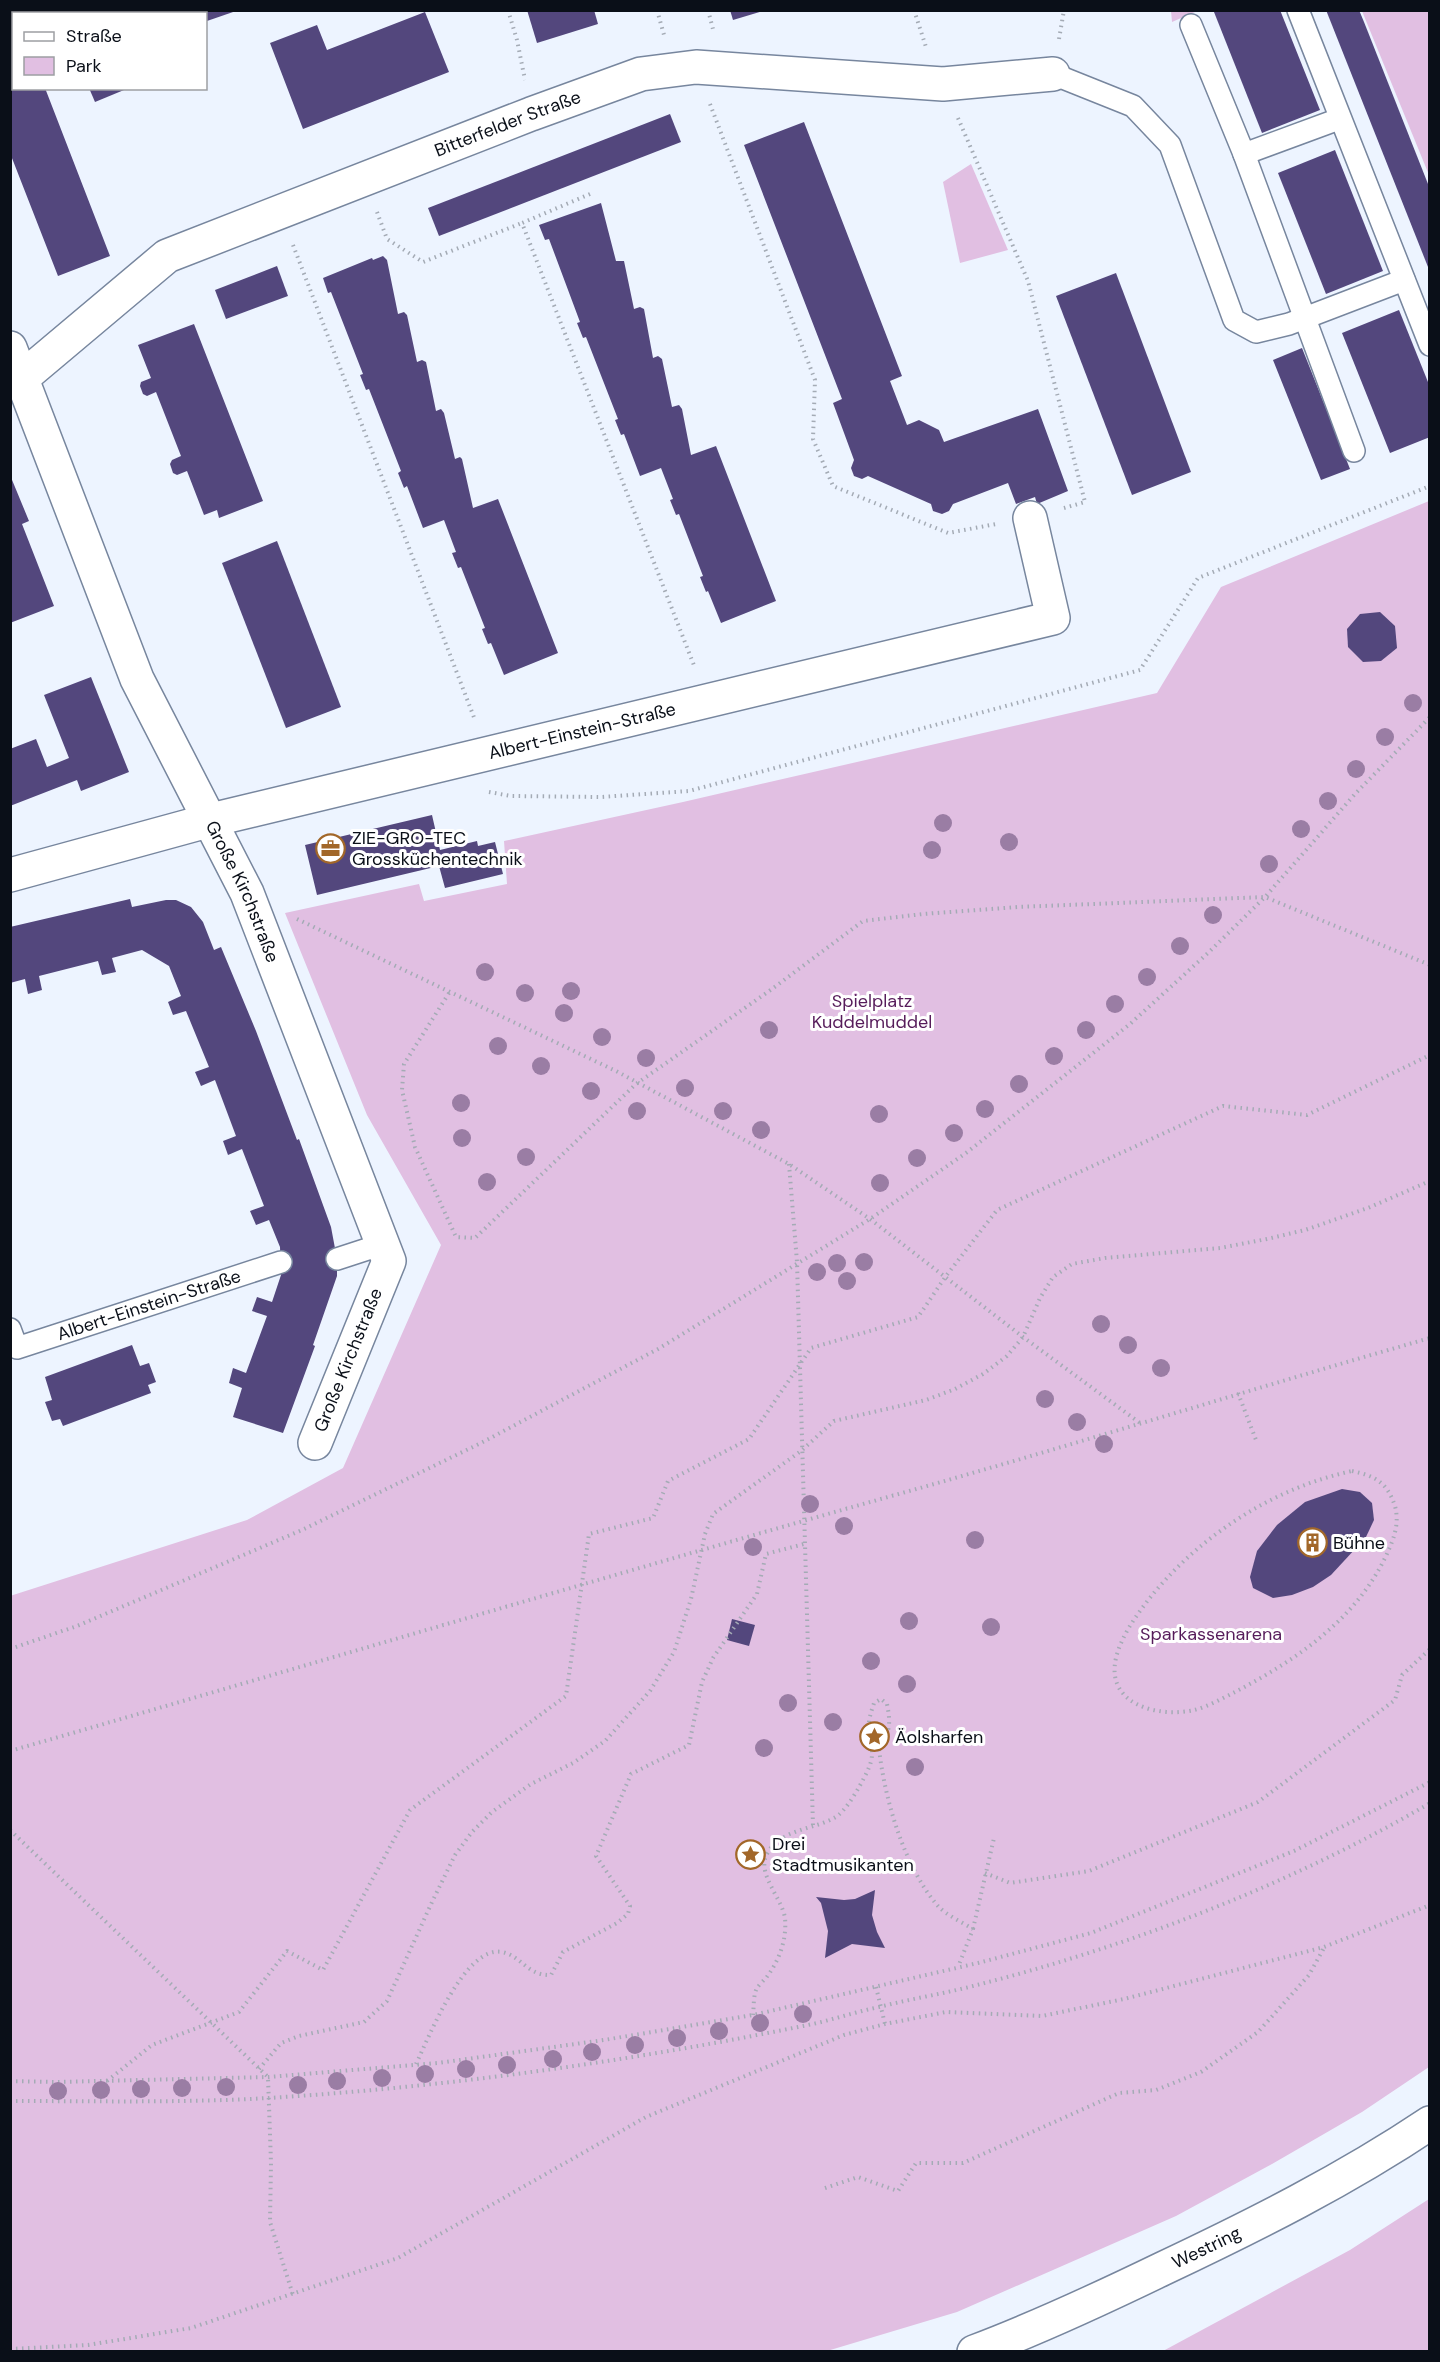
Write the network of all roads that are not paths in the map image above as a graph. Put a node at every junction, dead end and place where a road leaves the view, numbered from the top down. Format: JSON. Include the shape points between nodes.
{"nodes":[{"id":1,"x":1298,"y":10,"type":"edge"},
{"id":2,"x":1191,"y":25,"type":"dead end"},
{"id":3,"x":1053,"y":74,"type":"joint"},
{"id":4,"x":1340,"y":119,"type":"junction"},
{"id":5,"x":1244,"y":154,"type":"junction"},
{"id":6,"x":1404,"y":280,"type":"junction"},
{"id":7,"x":1303,"y":317,"type":"junction"},
{"id":8,"x":1430,"y":345,"type":"edge"},
{"id":9,"x":10,"y":348,"type":"edge"},
{"id":10,"x":22,"y":378,"type":"junction"},
{"id":11,"x":1354,"y":451,"type":"dead end"},
{"id":12,"x":1030,"y":518,"type":"road end"},
{"id":13,"x":211,"y":820,"type":"junction"},
{"id":14,"x":10,"y":875,"type":"edge"},
{"id":15,"x":383,"y":1244,"type":"junction"},
{"id":16,"x":338,"y":1258,"type":"dead end"},
{"id":17,"x":281,"y":1262,"type":"dead end"},
{"id":18,"x":12,"y":1345,"type":"edge"},
{"id":19,"x":315,"y":1443,"type":"dead end"},
{"id":20,"x":1430,"y":2123,"type":"edge"},
{"id":21,"x":974,"y":2352,"type":"edge"}],
"edges":[{"from":1,"to":4,"type":"lane"},
{"from":2,"to":5,"type":"lane"},
{"from":3,"to":7,"type":"lane","via":[[1133,106],[1170,144],[1234,320],[1256,332]]},
{"from":3,"to":10,"type":"street","name":"Bitterfelder Straße","via":[[943,84],[696,67],[641,74],[167,256]]},
{"from":4,"to":5,"type":"lane"},
{"from":4,"to":6,"type":"lane"},
{"from":5,"to":7,"type":"lane"},
{"from":6,"to":7,"type":"lane"},
{"from":6,"to":8,"type":"lane"},
{"from":7,"to":11,"type":"lane"},
{"from":9,"to":10,"type":"street","name":"Große Kirchstraße"},
{"from":10,"to":13,"type":"street","name":"Große Kirchstraße","via":[[137,679]]},
{"from":12,"to":13,"type":"street","name":"Albert-Einstein-Straße","via":[[1053,618]]},
{"from":13,"to":14,"type":"street","name":"Albert-Einstein-Straße"},
{"from":13,"to":15,"type":"street","name":"Große Kirchstraße","via":[[247,893]]},
{"from":15,"to":16,"type":"lane"},
{"from":15,"to":19,"type":"street","name":"Große Kirchstraße","via":[[389,1261]]},
{"from":17,"to":18,"type":"lane","name":"Albert-Einstein-Straße"},
{"from":20,"to":21,"type":"street","name":"Westring","via":[[1225,2240],[1065,2315]]}]}
